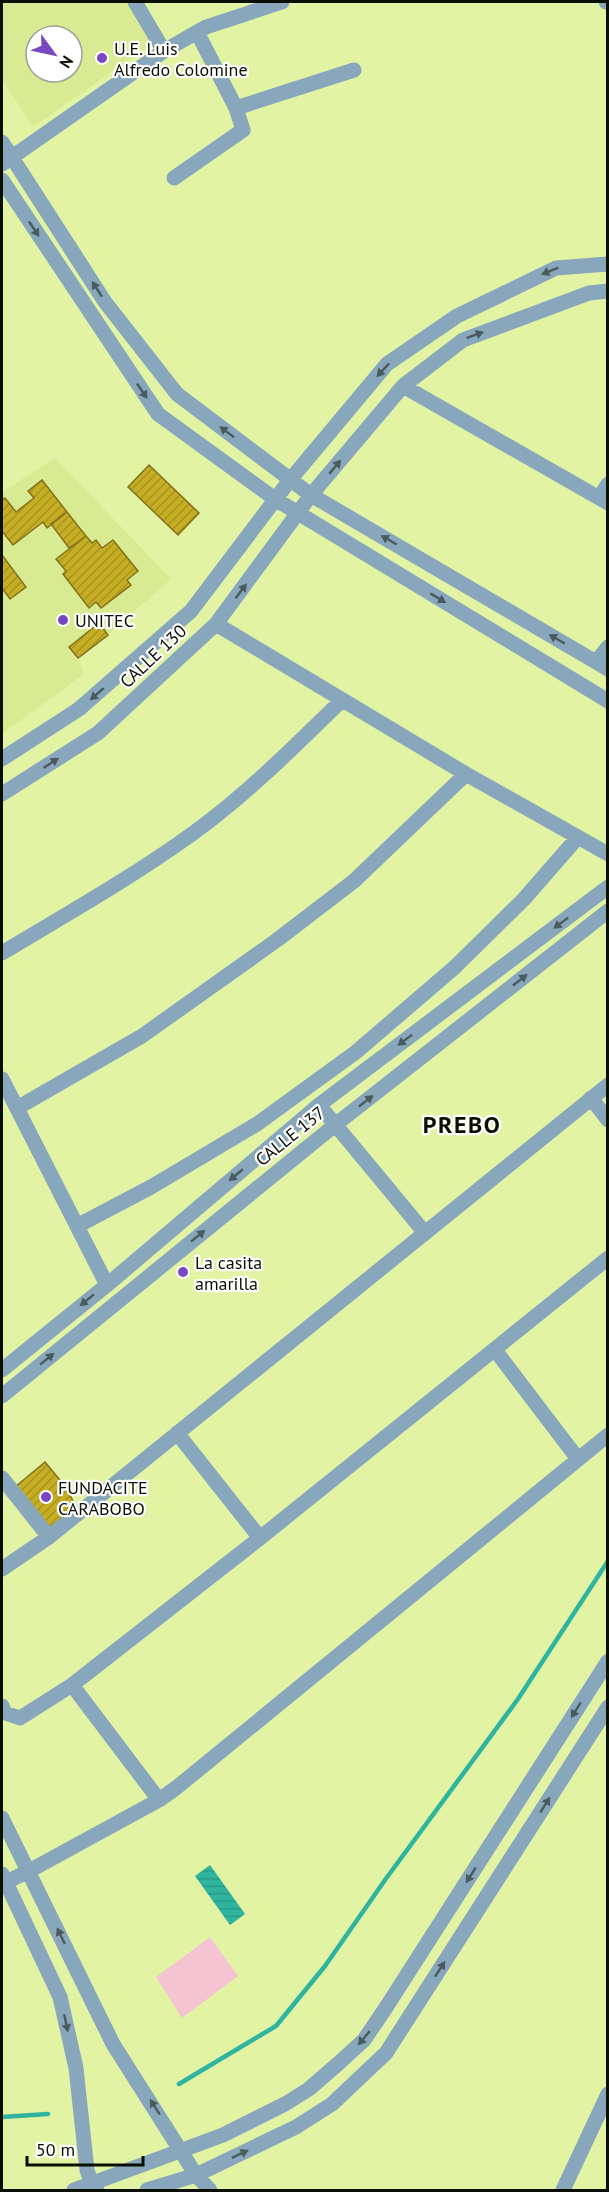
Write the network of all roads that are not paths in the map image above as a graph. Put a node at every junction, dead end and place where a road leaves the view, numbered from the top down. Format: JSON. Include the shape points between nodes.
{"nodes":[{"id":1,"x":135,"y":2,"type":"edge"},
{"id":2,"x":282,"y":2,"type":"edge"},
{"id":3,"x":197,"y":32,"type":"junction"},
{"id":4,"x":164,"y":51,"type":"junction"},
{"id":5,"x":354,"y":70,"type":"dead end"},
{"id":6,"x":236,"y":108,"type":"junction"},
{"id":7,"x":2,"y":142,"type":"edge"},
{"id":8,"x":6,"y":160,"type":"edge"},
{"id":9,"x":174,"y":178,"type":"dead end"},
{"id":10,"x":2,"y":180,"type":"edge"},
{"id":11,"x":608,"y":264,"type":"edge"},
{"id":12,"x":608,"y":291,"type":"edge"},
{"id":13,"x":403,"y":387,"type":"junction"},
{"id":14,"x":290,"y":480,"type":"junction"},
{"id":15,"x":608,"y":484,"type":"edge"},
{"id":16,"x":311,"y":495,"type":"junction"},
{"id":17,"x":276,"y":499,"type":"junction"},
{"id":18,"x":603,"y":501,"type":"edge"},
{"id":19,"x":299,"y":514,"type":"junction"},
{"id":20,"x":216,"y":624,"type":"junction"},
{"id":21,"x":608,"y":646,"type":"edge"},
{"id":22,"x":602,"y":665,"type":"edge"},
{"id":23,"x":342,"y":700,"type":"junction"},
{"id":24,"x":608,"y":701,"type":"edge"},
{"id":25,"x":2,"y":759,"type":"edge"},
{"id":26,"x":466,"y":774,"type":"junction"},
{"id":27,"x":2,"y":794,"type":"edge"},
{"id":28,"x":578,"y":837,"type":"junction"},
{"id":29,"x":608,"y":855,"type":"edge"},
{"id":30,"x":608,"y":887,"type":"edge"},
{"id":31,"x":608,"y":912,"type":"edge"},
{"id":32,"x":2,"y":953,"type":"edge"},
{"id":33,"x":2,"y":1079,"type":"edge"},
{"id":34,"x":608,"y":1085,"type":"edge"},
{"id":35,"x":591,"y":1098,"type":"junction"},
{"id":36,"x":319,"y":1105,"type":"junction"},
{"id":37,"x":17,"y":1108,"type":"junction"},
{"id":38,"x":608,"y":1120,"type":"edge"},
{"id":39,"x":335,"y":1125,"type":"junction"},
{"id":40,"x":76,"y":1226,"type":"junction"},
{"id":41,"x":425,"y":1233,"type":"junction"},
{"id":42,"x":608,"y":1258,"type":"edge"},
{"id":43,"x":106,"y":1285,"type":"junction"},
{"id":44,"x":495,"y":1350,"type":"junction"},
{"id":45,"x":2,"y":1370,"type":"edge"},
{"id":46,"x":2,"y":1396,"type":"edge"},
{"id":47,"x":177,"y":1433,"type":"junction"},
{"id":48,"x":608,"y":1435,"type":"edge"},
{"id":49,"x":578,"y":1459,"type":"junction"},
{"id":50,"x":2,"y":1478,"type":"edge"},
{"id":51,"x":50,"y":1537,"type":"junction"},
{"id":52,"x":260,"y":1538,"type":"junction"},
{"id":53,"x":2,"y":1569,"type":"edge"},
{"id":54,"x":608,"y":1661,"type":"edge"},
{"id":55,"x":72,"y":1685,"type":"junction"},
{"id":56,"x":2,"y":1706,"type":"edge"},
{"id":57,"x":608,"y":1707,"type":"edge"},
{"id":58,"x":159,"y":1800,"type":"junction"},
{"id":59,"x":2,"y":1818,"type":"edge"},
{"id":60,"x":29,"y":1871,"type":"junction"},
{"id":61,"x":3,"y":1880,"type":"edge"},
{"id":62,"x":402,"y":1983,"type":"junction"},
{"id":63,"x":423,"y":1996,"type":"junction"},
{"id":64,"x":608,"y":2094,"type":"edge"},
{"id":65,"x":182,"y":2150,"type":"junction"},
{"id":66,"x":196,"y":2175,"type":"junction"},
{"id":67,"x":94,"y":2188,"type":"edge"},
{"id":68,"x":74,"y":2190,"type":"edge"},
{"id":69,"x":147,"y":2190,"type":"edge"},
{"id":70,"x":210,"y":2190,"type":"edge"},
{"id":71,"x":563,"y":2190,"type":"edge"}],
"edges":[{"from":1,"to":4,"type":"street"},
{"from":2,"to":3,"type":"street"},
{"from":3,"to":4,"type":"street"},
{"from":3,"to":6,"type":"street"},
{"from":4,"to":8,"type":"street"},
{"from":5,"to":6,"type":"street"},
{"from":6,"to":9,"type":"street","via":[[243,130]]},
{"from":7,"to":8,"type":"street"},
{"from":14,"to":8,"type":"street","one_way":true,"via":[[177,394],[105,302]]},
{"from":10,"to":17,"type":"street","one_way":true,"via":[[158,414]]},
{"from":11,"to":14,"type":"street","name":"CALLE 130","one_way":true,"via":[[556,268],[457,316],[387,364]]},
{"from":13,"to":12,"type":"street","name":"CALLE 130","one_way":true,"via":[[463,340],[589,293]]},
{"from":16,"to":13,"type":"street","name":"CALLE 130","one_way":true},
{"from":13,"to":18,"type":"street"},
{"from":14,"to":16,"type":"street"},
{"from":14,"to":17,"type":"street","name":"CALLE 130"},
{"from":15,"to":18,"type":"street"},
{"from":16,"to":19,"type":"street","name":"CALLE 130"},
{"from":22,"to":16,"type":"street","one_way":true},
{"from":17,"to":19,"type":"street"},
{"from":17,"to":25,"type":"street","name":"CALLE 130","one_way":true,"via":[[191,611],[80,709]]},
{"from":20,"to":19,"type":"street","name":"CALLE 130","one_way":true},
{"from":19,"to":24,"type":"street","one_way":true},
{"from":20,"to":23,"type":"street"},
{"from":27,"to":20,"type":"street","name":"CALLE 130","one_way":true,"via":[[98,733]]},
{"from":21,"to":22,"type":"street"},
{"from":23,"to":26,"type":"street"},
{"from":23,"to":32,"type":"street","via":[[266,774],[192,834]]},
{"from":26,"to":28,"type":"street"},
{"from":26,"to":37,"type":"street","via":[[354,882],[277,940],[142,1036]]},
{"from":28,"to":29,"type":"street"},
{"from":28,"to":40,"type":"street","via":[[524,899],[455,967],[356,1052],[257,1124]]},
{"from":30,"to":36,"type":"street","one_way":true},
{"from":39,"to":31,"type":"street","name":"CALLE 137","one_way":true},
{"from":33,"to":37,"type":"street"},
{"from":34,"to":35,"type":"street"},
{"from":35,"to":38,"type":"street"},
{"from":35,"to":41,"type":"street"},
{"from":36,"to":39,"type":"street"},
{"from":36,"to":43,"type":"street","one_way":true},
{"from":37,"to":40,"type":"street"},
{"from":39,"to":41,"type":"street"},
{"from":46,"to":39,"type":"street","name":"CALLE 137","one_way":true},
{"from":40,"to":43,"type":"street"},
{"from":41,"to":47,"type":"street"},
{"from":42,"to":44,"type":"street"},
{"from":43,"to":45,"type":"street","one_way":true},
{"from":44,"to":49,"type":"street"},
{"from":44,"to":52,"type":"street"},
{"from":47,"to":51,"type":"street"},
{"from":47,"to":52,"type":"street"},
{"from":48,"to":49,"type":"street"},
{"from":49,"to":58,"type":"street"},
{"from":50,"to":51,"type":"street"},
{"from":51,"to":53,"type":"street"},
{"from":52,"to":55,"type":"street"},
{"from":54,"to":62,"type":"street","one_way":true},
{"from":55,"to":56,"type":"street","via":[[20,1718],[5,1713]]},
{"from":55,"to":58,"type":"street"},
{"from":63,"to":57,"type":"street","one_way":true},
{"from":58,"to":60,"type":"street"},
{"from":59,"to":60,"type":"street"},
{"from":60,"to":61,"type":"street"},
{"from":65,"to":60,"type":"street","one_way":true,"via":[[113,2044]]},
{"from":61,"to":67,"type":"street","one_way":true,"via":[[60,1997],[76,2068],[87,2170]]},
{"from":62,"to":63,"type":"street"},
{"from":62,"to":65,"type":"street","one_way":true,"via":[[364,2040],[309,2089],[223,2135]]},
{"from":66,"to":63,"type":"street","one_way":true,"via":[[296,2127],[332,2104],[386,2053]]},
{"from":64,"to":71,"type":"street"},
{"from":65,"to":66,"type":"street"},
{"from":65,"to":67,"type":"street"},
{"from":66,"to":69,"type":"street"},
{"from":66,"to":70,"type":"street"},
{"from":67,"to":68,"type":"street"}]}
